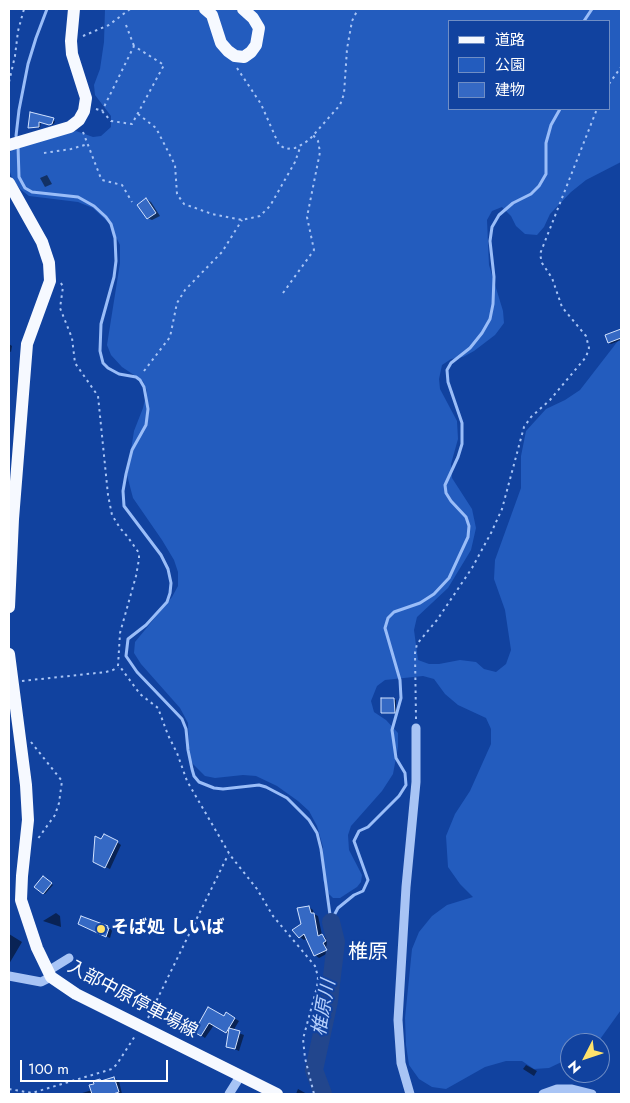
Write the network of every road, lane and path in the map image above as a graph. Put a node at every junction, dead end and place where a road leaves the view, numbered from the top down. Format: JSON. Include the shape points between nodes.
{"nodes":[{"id":1,"x":24,"y":9,"type":"edge"},
{"id":2,"x":74,"y":9,"type":"edge"},
{"id":3,"x":130,"y":9,"type":"edge"},
{"id":4,"x":205,"y":9,"type":"edge"},
{"id":5,"x":243,"y":9,"type":"edge"},
{"id":6,"x":358,"y":9,"type":"edge"},
{"id":7,"x":126,"y":25,"type":"dead end"},
{"id":8,"x":71,"y":39,"type":"junction"},
{"id":9,"x":134,"y":46,"type":"junction"},
{"id":10,"x":236,"y":56,"type":"junction"},
{"id":11,"x":621,"y":67,"type":"edge"},
{"id":12,"x":9,"y":82,"type":"edge"},
{"id":13,"x":610,"y":83,"type":"edge"},
{"id":14,"x":85,"y":104,"type":"junction"},
{"id":15,"x":597,"y":110,"type":"edge"},
{"id":16,"x":102,"y":112,"type":"junction"},
{"id":17,"x":138,"y":114,"type":"junction"},
{"id":18,"x":77,"y":121,"type":"junction"},
{"id":19,"x":313,"y":135,"type":"junction"},
{"id":20,"x":88,"y":144,"type":"junction"},
{"id":21,"x":9,"y":145,"type":"edge"},
{"id":22,"x":301,"y":145,"type":"junction"},
{"id":23,"x":44,"y":153,"type":"dead end"},
{"id":24,"x":9,"y":183,"type":"edge"},
{"id":25,"x":132,"y":202,"type":"dead end"},
{"id":26,"x":242,"y":220,"type":"junction"},
{"id":27,"x":50,"y":274,"type":"junction"},
{"id":28,"x":284,"y":293,"type":"dead end"},
{"id":29,"x":144,"y":371,"type":"dead end"},
{"id":30,"x":9,"y":607,"type":"edge"},
{"id":31,"x":9,"y":654,"type":"edge"},
{"id":32,"x":118,"y":666,"type":"junction"},
{"id":33,"x":12,"y":682,"type":"junction"},
{"id":34,"x":416,"y":728,"type":"joint"},
{"id":35,"x":20,"y":741,"type":"junction"},
{"id":36,"x":25,"y":846,"type":"junction"},
{"id":37,"x":230,"y":855,"type":"junction"},
{"id":38,"x":69,"y":958,"type":"dead end"},
{"id":39,"x":50,"y":974,"type":"junction"},
{"id":40,"x":9,"y":976,"type":"edge"},
{"id":41,"x":142,"y":1027,"type":"junction"},
{"id":42,"x":241,"y":1076,"type":"junction"},
{"id":43,"x":9,"y":1089,"type":"edge"},
{"id":44,"x":229,"y":1094,"type":"edge"},
{"id":45,"x":277,"y":1094,"type":"edge"},
{"id":46,"x":314,"y":1094,"type":"edge"},
{"id":47,"x":410,"y":1094,"type":"edge"},
{"id":48,"x":543,"y":1094,"type":"edge"},
{"id":49,"x":592,"y":1094,"type":"edge"}],
"edges":[{"from":1,"to":12,"type":"path"},
{"from":2,"to":8,"type":"main road"},
{"from":3,"to":8,"type":"path","via":[[109,25]]},
{"from":4,"to":10,"type":"main road","via":[[212,16],[222,43]]},
{"from":5,"to":10,"type":"main road","via":[[259,28],[258,37],[251,52]]},
{"from":6,"to":19,"type":"path","via":[[352,21],[340,106]]},
{"from":7,"to":9,"type":"path"},
{"from":8,"to":14,"type":"main road"},
{"from":9,"to":16,"type":"path"},
{"from":9,"to":17,"type":"path","via":[[164,65]]},
{"from":10,"to":22,"type":"path","via":[[237,68],[261,104],[279,145],[286,148]]},
{"from":11,"to":13,"type":"path"},
{"from":14,"to":16,"type":"path"},
{"from":14,"to":18,"type":"main road"},
{"from":15,"to":34,"type":"path","via":[[540,254],[562,307],[586,336],[589,348],[586,357],[524,427],[502,509],[491,533],[472,568],[417,644]]},
{"from":16,"to":17,"type":"path","via":[[111,121],[132,124]]},
{"from":17,"to":26,"type":"path","via":[[156,128],[174,165],[177,194],[184,204]]},
{"from":18,"to":20,"type":"path"},
{"from":18,"to":21,"type":"main road","via":[[60,131]]},
{"from":19,"to":22,"type":"path"},
{"from":19,"to":28,"type":"path","via":[[320,152],[307,217],[314,250]]},
{"from":20,"to":23,"type":"path"},
{"from":20,"to":25,"type":"path","via":[[102,180],[122,185]]},
{"from":22,"to":26,"type":"path","via":[[270,206],[260,216]]},
{"from":24,"to":27,"type":"main road","via":[[42,242]]},
{"from":26,"to":29,"type":"path","via":[[222,252],[185,290],[177,303],[170,337]]},
{"from":27,"to":30,"type":"main road","via":[[27,344]]},
{"from":27,"to":32,"type":"path","via":[[57,276],[63,287],[60,308],[72,338],[75,363],[98,396],[112,515],[139,553],[120,632]]},
{"from":31,"to":33,"type":"main road","name":"入部中原停車場線"},
{"from":32,"to":33,"type":"path","via":[[106,672]]},
{"from":32,"to":37,"type":"path","via":[[140,694],[158,708],[187,781]]},
{"from":33,"to":35,"type":"main road","name":"入部中原停車場線"},
{"from":34,"to":47,"type":"street","via":[[416,782],[398,1020],[400,1063]]},
{"from":35,"to":36,"type":"main road","name":"入部中原停車場線","via":[[28,820]]},
{"from":35,"to":36,"type":"path","via":[[30,740],[62,781],[55,815],[34,844]]},
{"from":36,"to":39,"type":"main road","name":"入部中原停車場線","via":[[21,900]]},
{"from":37,"to":41,"type":"path"},
{"from":37,"to":46,"type":"path","via":[[273,916],[314,966],[318,977],[303,1039]]},
{"from":38,"to":39,"type":"street"},
{"from":39,"to":40,"type":"street","via":[[41,982]]},
{"from":39,"to":41,"type":"main road","name":"入部中原停車場線","via":[[76,994]]},
{"from":41,"to":42,"type":"main road","name":"入部中原停車場線"},
{"from":41,"to":43,"type":"path","via":[[112,1069],[32,1094]]},
{"from":42,"to":44,"type":"street"},
{"from":42,"to":45,"type":"main road","name":"入部中原停車場線"},
{"from":48,"to":49,"type":"street","via":[[557,1089]]}]}
